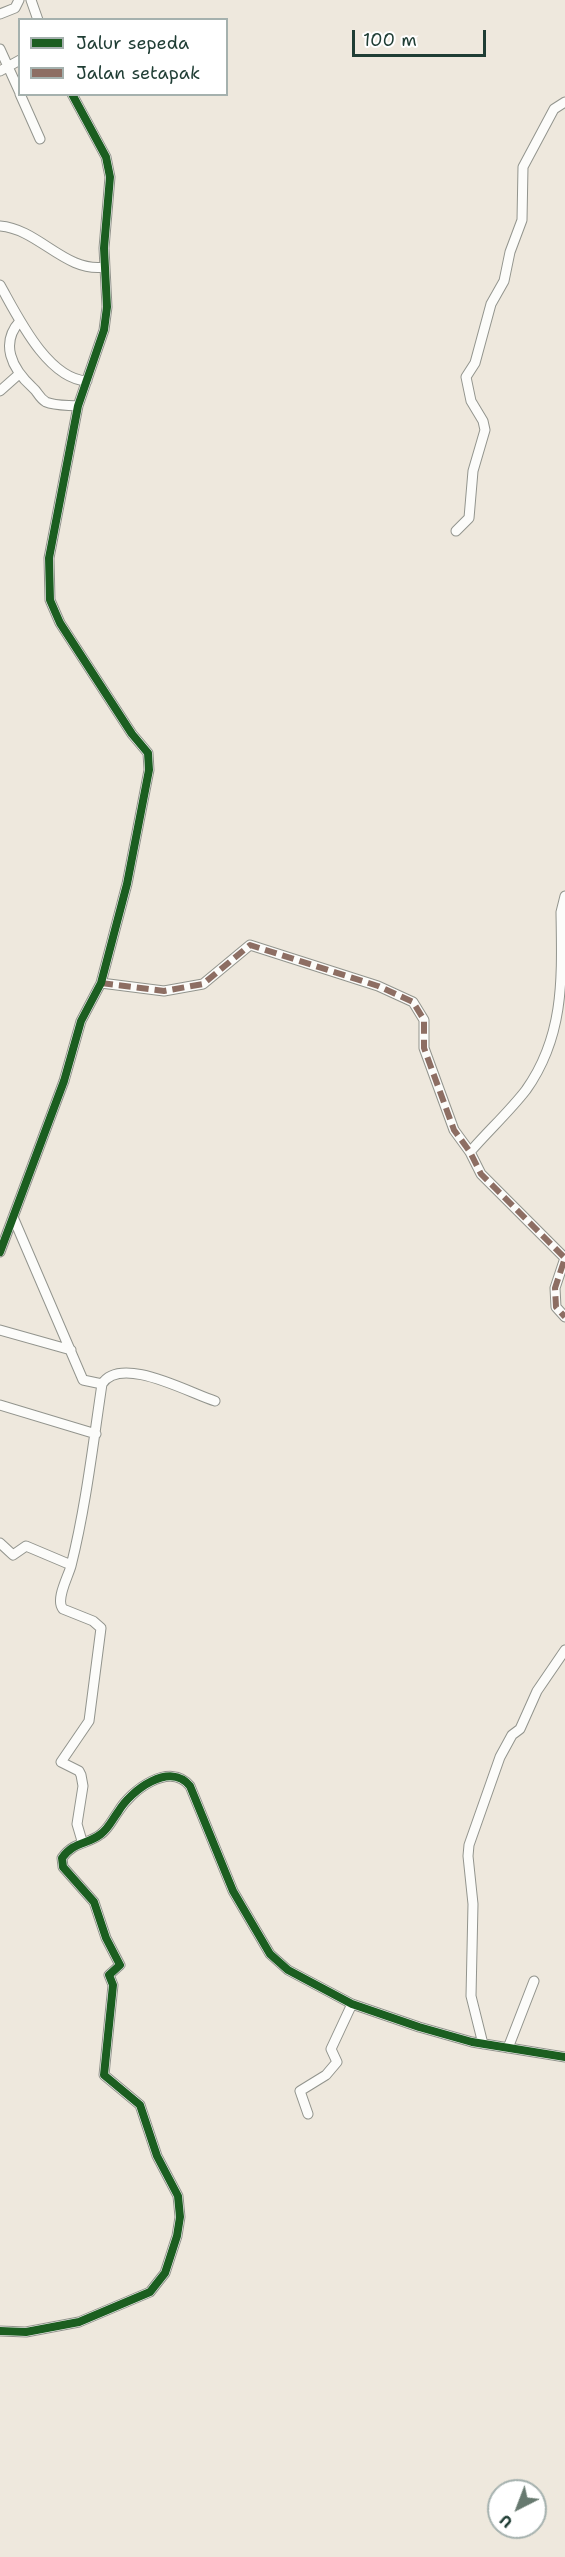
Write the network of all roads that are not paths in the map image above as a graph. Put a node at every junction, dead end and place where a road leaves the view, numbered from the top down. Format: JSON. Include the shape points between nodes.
{"nodes":[{"id":1,"x":19,"y":0,"type":"edge"},
{"id":2,"x":32,"y":0,"type":"edge"},
{"id":3,"x":0,"y":14,"type":"edge"},
{"id":4,"x":37,"y":18,"type":"edge"},
{"id":5,"x":0,"y":49,"type":"edge"},
{"id":6,"x":18,"y":61,"type":"edge"},
{"id":7,"x":4,"y":69,"type":"edge"},
{"id":8,"x":18,"y":91,"type":"edge"},
{"id":9,"x":21,"y":96,"type":"edge"},
{"id":10,"x":73,"y":96,"type":"edge"},
{"id":11,"x":565,"y":102,"type":"edge"},
{"id":12,"x":39,"y":139,"type":"dead end"},
{"id":13,"x":0,"y":226,"type":"edge"},
{"id":14,"x":105,"y":267,"type":"junction"},
{"id":15,"x":0,"y":285,"type":"edge"},
{"id":16,"x":21,"y":321,"type":"junction"},
{"id":17,"x":18,"y":375,"type":"junction"},
{"id":18,"x":87,"y":381,"type":"junction"},
{"id":19,"x":0,"y":391,"type":"edge"},
{"id":20,"x":78,"y":406,"type":"junction"},
{"id":21,"x":456,"y":531,"type":"dead end"},
{"id":22,"x":565,"y":896,"type":"edge"},
{"id":23,"x":100,"y":983,"type":"junction"},
{"id":24,"x":470,"y":1152,"type":"junction"},
{"id":25,"x":13,"y":1216,"type":"junction"},
{"id":26,"x":0,"y":1252,"type":"edge"},
{"id":27,"x":565,"y":1263,"type":"edge"},
{"id":28,"x":565,"y":1317,"type":"edge"},
{"id":29,"x":0,"y":1330,"type":"edge"},
{"id":30,"x":71,"y":1350,"type":"junction"},
{"id":31,"x":102,"y":1384,"type":"junction"},
{"id":32,"x":215,"y":1401,"type":"dead end"},
{"id":33,"x":0,"y":1405,"type":"edge"},
{"id":34,"x":96,"y":1434,"type":"junction"},
{"id":35,"x":0,"y":1543,"type":"edge"},
{"id":36,"x":71,"y":1565,"type":"junction"},
{"id":37,"x":565,"y":1650,"type":"edge"},
{"id":38,"x":82,"y":1841,"type":"junction"},
{"id":39,"x":534,"y":1981,"type":"dead end"},
{"id":40,"x":352,"y":2004,"type":"junction"},
{"id":41,"x":483,"y":2044,"type":"junction"},
{"id":42,"x":508,"y":2048,"type":"junction"},
{"id":43,"x":565,"y":2057,"type":"edge"},
{"id":44,"x":308,"y":2114,"type":"dead end"},
{"id":45,"x":0,"y":2331,"type":"edge"}],
"edges":[{"from":1,"to":3,"type":"street","via":[[13,10]]},
{"from":2,"to":4,"type":"street"},
{"from":5,"to":7,"type":"street"},
{"from":6,"to":7,"type":"street"},
{"from":7,"to":8,"type":"street"},
{"from":9,"to":12,"type":"street"},
{"from":10,"to":14,"type":"street","via":[[106,157],[110,177],[104,221]]},
{"from":11,"to":21,"type":"street","via":[[554,109],[523,167],[522,220],[504,281],[491,304],[475,363],[467,376],[471,401],[485,430],[473,471],[469,518]]},
{"from":13,"to":14,"type":"street","via":[[19,230],[70,261],[93,268]]},
{"from":14,"to":18,"type":"street","via":[[104,330]]},
{"from":15,"to":16,"type":"street"},
{"from":16,"to":17,"type":"street","via":[[6,332],[4,343]]},
{"from":16,"to":18,"type":"street","via":[[46,358],[74,378]]},
{"from":17,"to":19,"type":"street"},
{"from":17,"to":20,"type":"street","via":[[45,401]]},
{"from":18,"to":20,"type":"street"},
{"from":20,"to":23,"type":"street","via":[[49,558],[50,600],[132,734],[146,747],[149,770],[127,884]]},
{"from":22,"to":24,"type":"street","via":[[561,912],[560,1014],[553,1040],[526,1090]]},
{"from":23,"to":24,"type":"street","via":[[164,992],[203,984],[250,945],[368,982],[408,1000],[421,1012],[424,1048],[454,1130]]},
{"from":23,"to":25,"type":"street","via":[[81,1021],[64,1081]]},
{"from":24,"to":27,"type":"street","via":[[481,1174],[564,1257]]},
{"from":25,"to":26,"type":"street"},
{"from":25,"to":30,"type":"street"},
{"from":27,"to":28,"type":"street","via":[[555,1288],[556,1307]]},
{"from":29,"to":30,"type":"street"},
{"from":30,"to":31,"type":"street","via":[[83,1381]]},
{"from":31,"to":32,"type":"street","via":[[111,1376],[129,1373],[173,1383]]},
{"from":31,"to":34,"type":"street"},
{"from":33,"to":34,"type":"street"},
{"from":34,"to":36,"type":"street"},
{"from":35,"to":36,"type":"street","via":[[13,1555],[26,1546]]},
{"from":36,"to":38,"type":"street","via":[[60,1605],[100,1628],[88,1721],[61,1762],[81,1775],[77,1824]]},
{"from":37,"to":41,"type":"street","via":[[537,1690],[520,1729],[512,1735],[500,1757],[469,1845],[473,1904],[471,1996]]},
{"from":38,"to":40,"type":"street","via":[[102,1833],[126,1803],[153,1781],[171,1775],[182,1777],[197,1798],[233,1891],[270,1954],[288,1970]]},
{"from":38,"to":45,"type":"street","via":[[63,1856],[63,1867],[94,1902],[119,1966],[110,1975],[113,1985],[104,2075],[140,2105],[157,2156],[177,2196],[180,2217],[171,2259],[150,2292],[79,2322],[26,2332]]},
{"from":39,"to":42,"type":"street"},
{"from":40,"to":41,"type":"street"},
{"from":40,"to":44,"type":"street","via":[[331,2049],[336,2064],[300,2091]]},
{"from":41,"to":42,"type":"street"},
{"from":42,"to":43,"type":"street"}]}
